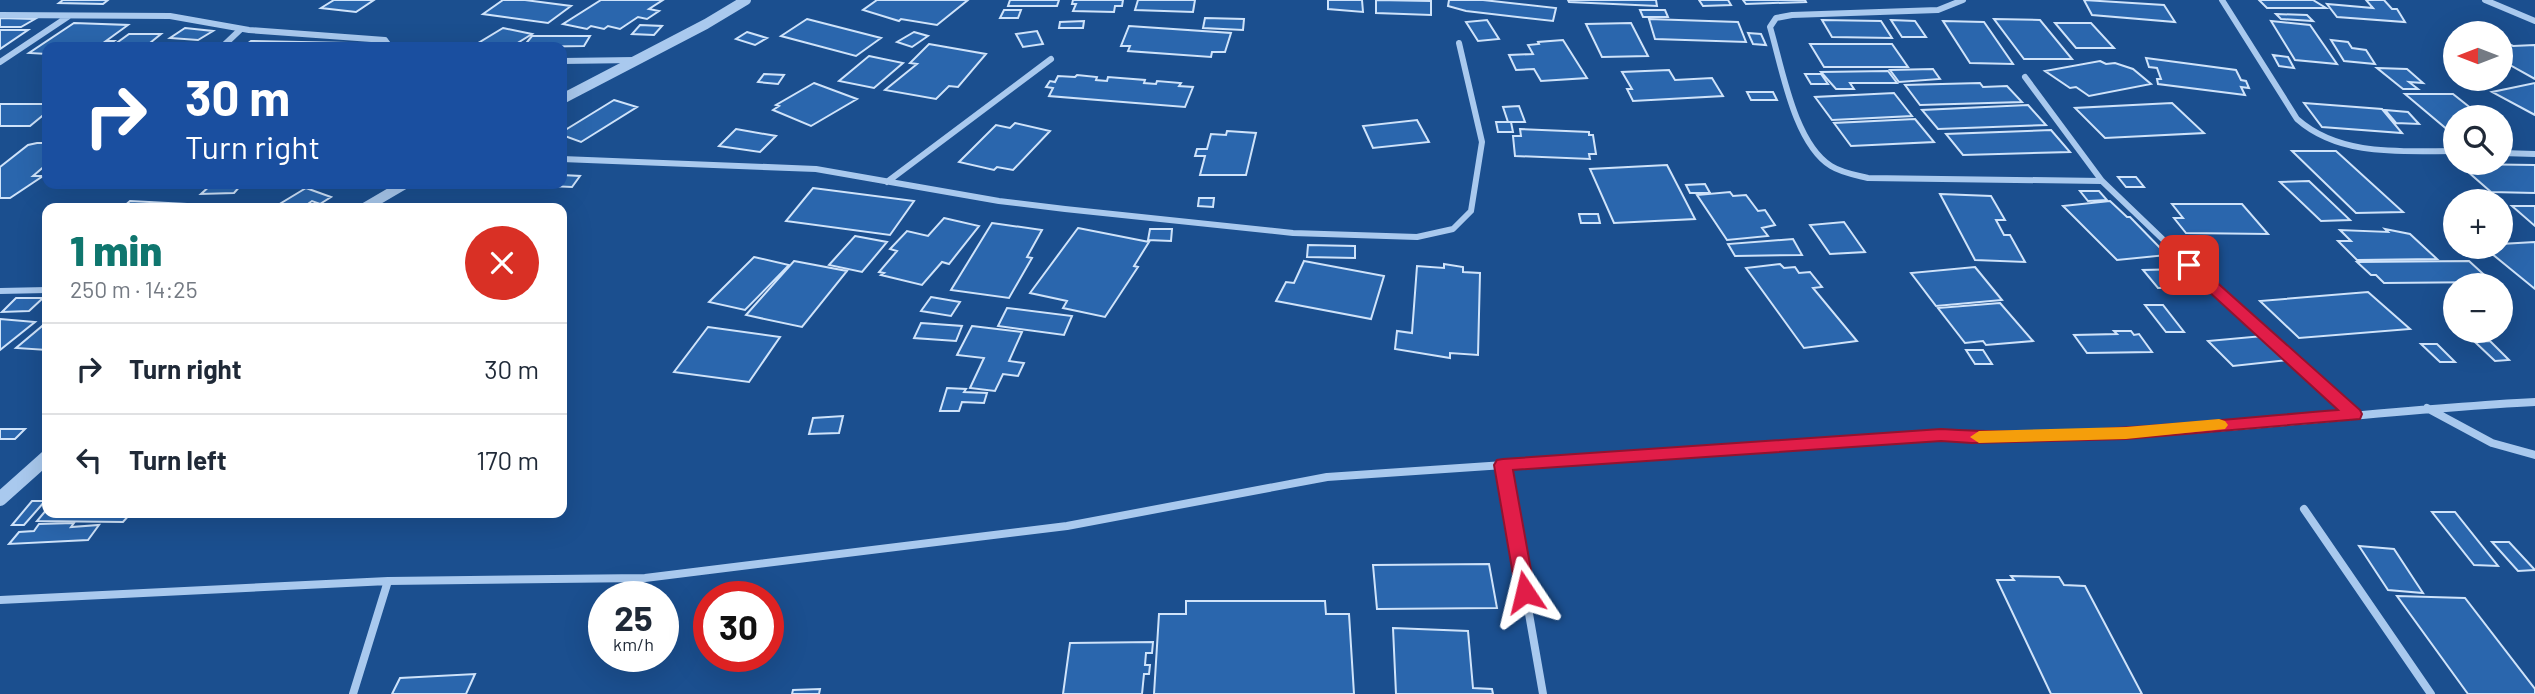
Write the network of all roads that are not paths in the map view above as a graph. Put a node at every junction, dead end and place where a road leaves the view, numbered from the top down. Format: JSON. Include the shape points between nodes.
{"nodes":[{"id":1,"x":746,"y":0,"type":"edge"},
{"id":2,"x":1963,"y":0,"type":"edge"},
{"id":3,"x":2222,"y":0,"type":"edge"},
{"id":4,"x":2485,"y":0,"type":"edge"},
{"id":5,"x":0,"y":15,"type":"edge"},
{"id":6,"x":69,"y":16,"type":"junction"},
{"id":7,"x":2535,"y":22,"type":"edge"},
{"id":8,"x":241,"y":29,"type":"junction"},
{"id":9,"x":227,"y":42,"type":"edge"},
{"id":10,"x":386,"y":42,"type":"edge"},
{"id":11,"x":1459,"y":43,"type":"dead end"},
{"id":12,"x":1051,"y":59,"type":"dead end"},
{"id":13,"x":636,"y":60,"type":"junction"},
{"id":14,"x":567,"y":61,"type":"edge"},
{"id":15,"x":0,"y":62,"type":"edge"},
{"id":16,"x":2025,"y":77,"type":"dead end"},
{"id":17,"x":567,"y":96,"type":"edge"},
{"id":18,"x":2443,"y":150,"type":"edge"},
{"id":19,"x":2513,"y":153,"type":"edge"},
{"id":20,"x":2535,"y":154,"type":"edge"},
{"id":21,"x":567,"y":159,"type":"edge"},
{"id":22,"x":2102,"y":181,"type":"junction"},
{"id":23,"x":887,"y":182,"type":"junction"},
{"id":24,"x":396,"y":189,"type":"edge"},
{"id":25,"x":373,"y":203,"type":"edge"},
{"id":26,"x":42,"y":290,"type":"edge"},
{"id":27,"x":0,"y":291,"type":"edge"},
{"id":28,"x":2535,"y":402,"type":"edge"},
{"id":29,"x":2426,"y":407,"type":"junction"},
{"id":30,"x":2354,"y":414,"type":"junction"},
{"id":31,"x":2535,"y":455,"type":"edge"},
{"id":32,"x":42,"y":461,"type":"edge"},
{"id":33,"x":1503,"y":465,"type":"junction"},
{"id":34,"x":0,"y":499,"type":"edge"},
{"id":35,"x":2304,"y":509,"type":"dead end"},
{"id":36,"x":388,"y":581,"type":"junction"},
{"id":37,"x":0,"y":600,"type":"edge"},
{"id":38,"x":353,"y":694,"type":"edge"},
{"id":39,"x":1543,"y":694,"type":"edge"},
{"id":40,"x":2431,"y":694,"type":"edge"}],
"edges":[{"from":1,"to":13,"type":"street"},
{"from":2,"to":22,"type":"street","via":[[1938,10],[1776,18],[1770,27],[1792,109],[1827,163],[1868,178]]},
{"from":3,"to":18,"type":"street","via":[[2297,118],[2314,134],[2343,144]]},
{"from":4,"to":7,"type":"street"},
{"from":5,"to":6,"type":"street"},
{"from":6,"to":8,"type":"street","via":[[170,16]]},
{"from":6,"to":15,"type":"street"},
{"from":8,"to":9,"type":"street"},
{"from":8,"to":10,"type":"street"},
{"from":11,"to":23,"type":"street","via":[[1482,142],[1471,211],[1453,229],[1401,238],[1293,233],[999,201]]},
{"from":12,"to":23,"type":"street"},
{"from":13,"to":14,"type":"street"},
{"from":13,"to":17,"type":"street"},
{"from":16,"to":22,"type":"street"},
{"from":19,"to":20,"type":"street"},
{"from":21,"to":23,"type":"street","via":[[816,169]]},
{"from":22,"to":30,"type":"street","via":[[2206,282]]},
{"from":24,"to":25,"type":"street"},
{"from":26,"to":27,"type":"street"},
{"from":28,"to":29,"type":"street"},
{"from":29,"to":30,"type":"street"},
{"from":29,"to":31,"type":"street","via":[[2492,443]]},
{"from":30,"to":33,"type":"street","via":[[2126,433],[1941,435]]},
{"from":32,"to":34,"type":"street"},
{"from":33,"to":36,"type":"street","via":[[1327,477],[1068,526],[645,578]]},
{"from":33,"to":39,"type":"street"},
{"from":35,"to":40,"type":"street"},
{"from":36,"to":37,"type":"street"},
{"from":36,"to":38,"type":"street"}]}
